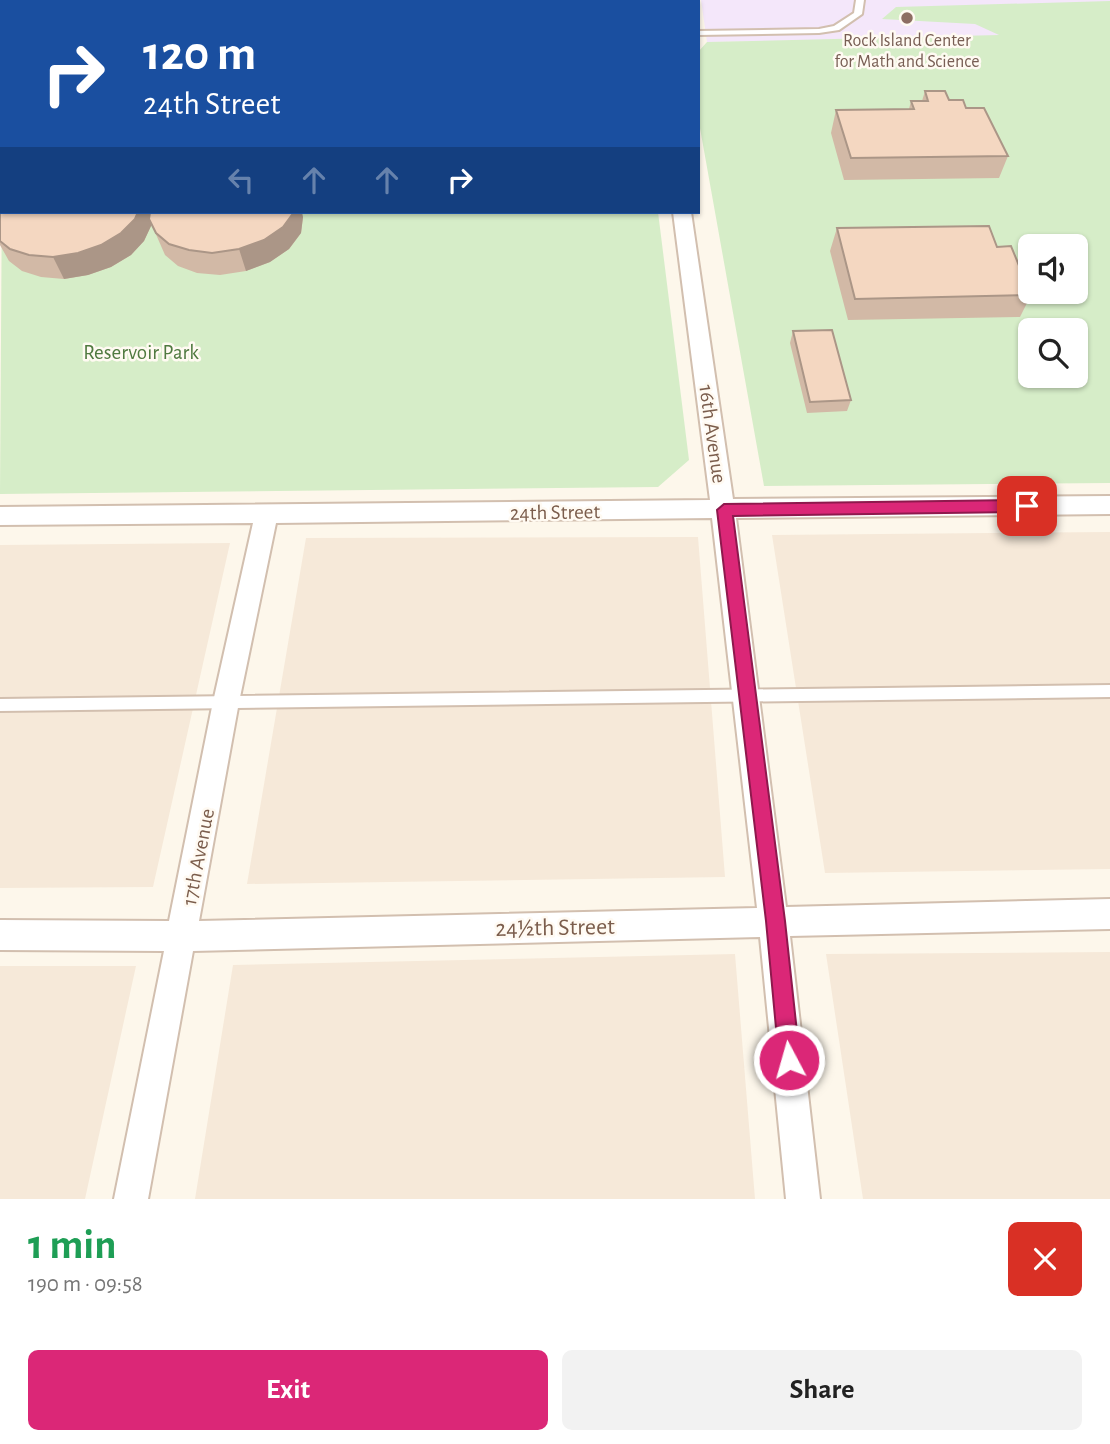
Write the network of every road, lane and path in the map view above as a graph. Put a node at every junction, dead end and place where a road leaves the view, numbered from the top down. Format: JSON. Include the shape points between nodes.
{"nodes":[{"id":1,"x":860,"y":0,"type":"edge"},
{"id":2,"x":700,"y":33,"type":"edge"},
{"id":3,"x":682,"y":214,"type":"edge"},
{"id":4,"x":1110,"y":505,"type":"edge"},
{"id":5,"x":724,"y":510,"type":"junction"},
{"id":6,"x":266,"y":515,"type":"junction"},
{"id":7,"x":0,"y":516,"type":"edge"},
{"id":8,"x":1110,"y":691,"type":"edge"},
{"id":9,"x":748,"y":697,"type":"junction"},
{"id":10,"x":226,"y":702,"type":"junction"},
{"id":11,"x":0,"y":705,"type":"edge"},
{"id":12,"x":1110,"y":914,"type":"edge"},
{"id":13,"x":775,"y":921,"type":"junction"},
{"id":14,"x":0,"y":935,"type":"edge"},
{"id":15,"x":183,"y":936,"type":"junction"},
{"id":16,"x":131,"y":1199,"type":"edge"},
{"id":17,"x":803,"y":1199,"type":"edge"}],
"edges":[{"from":1,"to":2,"type":"lane","via":[[858,14],[836,28]]},
{"from":3,"to":5,"type":"street","name":"16th Avenue"},
{"from":4,"to":5,"type":"street","name":"24th Street"},
{"from":5,"to":6,"type":"street","name":"24th Street"},
{"from":5,"to":9,"type":"street","name":"16th Avenue"},
{"from":6,"to":7,"type":"street","name":"24th Street"},
{"from":6,"to":10,"type":"street","name":"17th Avenue"},
{"from":8,"to":9,"type":"lane"},
{"from":9,"to":10,"type":"lane"},
{"from":9,"to":13,"type":"street","name":"16th Avenue"},
{"from":10,"to":11,"type":"lane"},
{"from":10,"to":15,"type":"street","name":"17th Avenue"},
{"from":12,"to":13,"type":"street","name":"24½th Street"},
{"from":13,"to":15,"type":"street","name":"24½th Street"},
{"from":13,"to":17,"type":"street","name":"16th Avenue"},
{"from":14,"to":15,"type":"street","name":"24½th Street"},
{"from":15,"to":16,"type":"street","name":"17th Avenue"}]}
